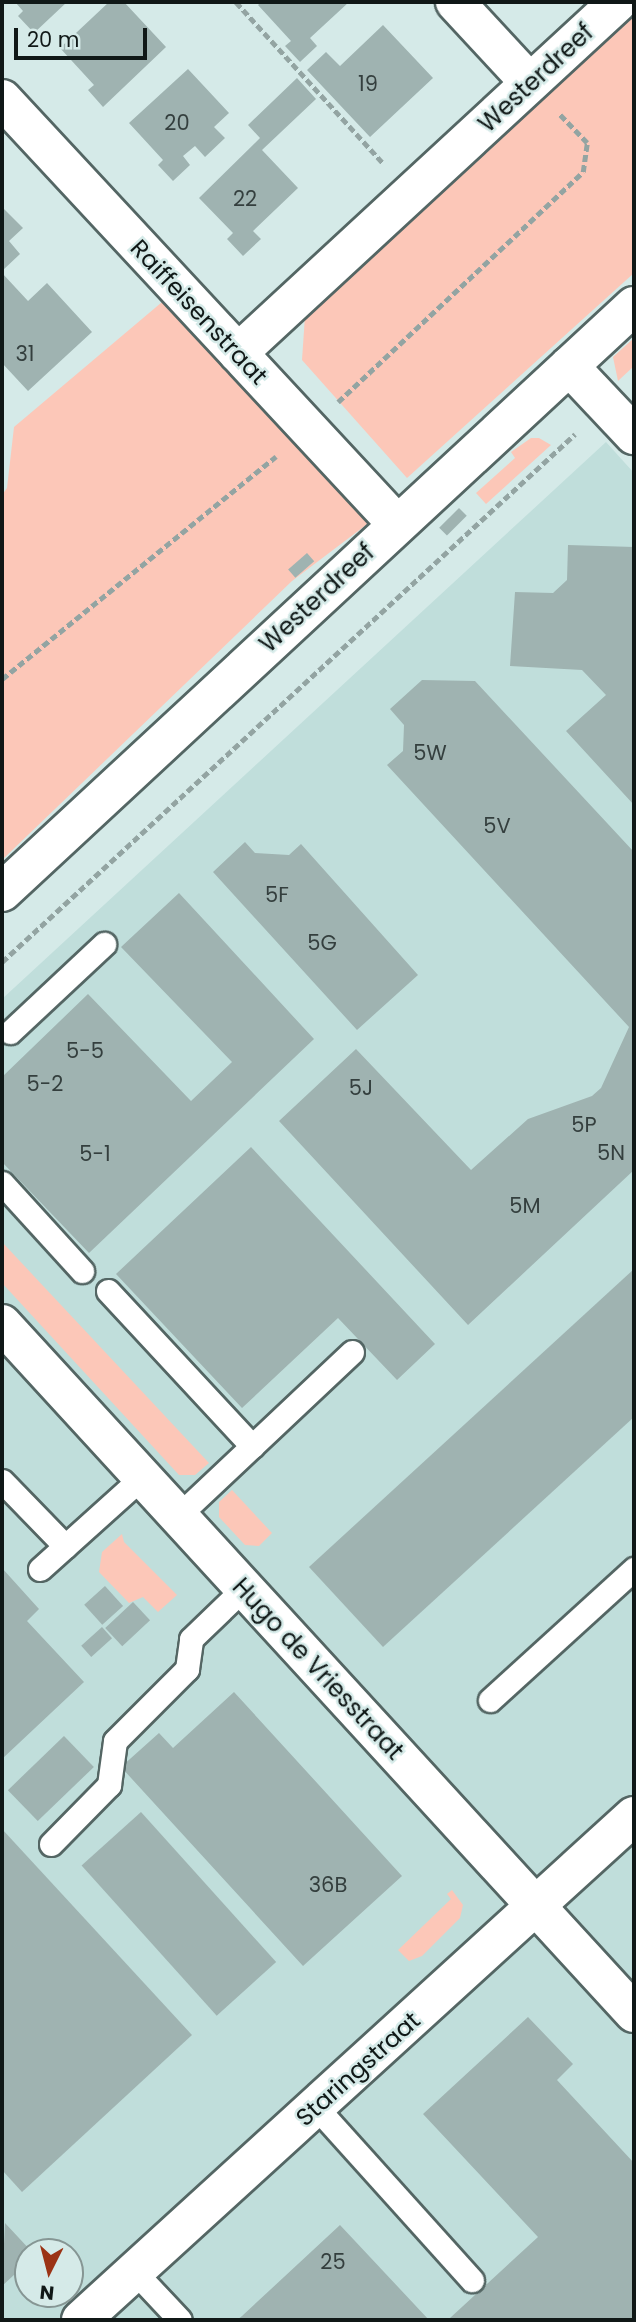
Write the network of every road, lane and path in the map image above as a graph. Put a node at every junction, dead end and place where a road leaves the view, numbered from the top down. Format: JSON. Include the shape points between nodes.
{"nodes":[{"id":1,"x":236,"y":2,"type":"edge"},
{"id":2,"x":455,"y":2,"type":"edge"},
{"id":3,"x":618,"y":2,"type":"edge"},
{"id":4,"x":530,"y":83,"type":"junction"},
{"id":5,"x":2,"y":100,"type":"edge"},
{"id":6,"x":411,"y":194,"type":"junction"},
{"id":7,"x":634,"y":306,"type":"edge"},
{"id":8,"x":238,"y":353,"type":"junction"},
{"id":9,"x":569,"y":366,"type":"junction"},
{"id":10,"x":607,"y":405,"type":"junction"},
{"id":11,"x":634,"y":435,"type":"edge"},
{"id":12,"x":397,"y":524,"type":"junction"},
{"id":13,"x":2,"y":892,"type":"edge"},
{"id":14,"x":104,"y":944,"type":"dead end"},
{"id":15,"x":2,"y":962,"type":"edge"},
{"id":16,"x":10,"y":1032,"type":"dead end"},
{"id":17,"x":2,"y":1185,"type":"edge"},
{"id":18,"x":82,"y":1272,"type":"dead end"},
{"id":19,"x":108,"y":1291,"type":"dead end"},
{"id":20,"x":2,"y":1324,"type":"edge"},
{"id":21,"x":352,"y":1352,"type":"dead end"},
{"id":22,"x":252,"y":1446,"type":"junction"},
{"id":23,"x":142,"y":1477,"type":"junction"},
{"id":24,"x":2,"y":1480,"type":"edge"},
{"id":25,"x":178,"y":1516,"type":"junction"},
{"id":26,"x":65,"y":1546,"type":"junction"},
{"id":27,"x":40,"y":1569,"type":"dead end"},
{"id":28,"x":630,"y":1581,"type":"edge"},
{"id":29,"x":244,"y":1588,"type":"junction"},
{"id":30,"x":491,"y":1700,"type":"dead end"},
{"id":31,"x":634,"y":1816,"type":"edge"},
{"id":32,"x":51,"y":1844,"type":"dead end"},
{"id":33,"x":536,"y":1907,"type":"junction"},
{"id":34,"x":634,"y":2013,"type":"edge"},
{"id":35,"x":316,"y":2107,"type":"junction"},
{"id":36,"x":134,"y":2271,"type":"junction"},
{"id":37,"x":472,"y":2280,"type":"dead end"},
{"id":38,"x":81,"y":2320,"type":"edge"},
{"id":39,"x":180,"y":2320,"type":"edge"}],
"edges":[{"from":1,"to":6,"type":"path"},
{"from":2,"to":4,"type":"street"},
{"from":3,"to":4,"type":"street","name":"Westerdreef"},
{"from":4,"to":6,"type":"street","name":"Westerdreef"},
{"from":5,"to":8,"type":"street","name":"Raiffeisenstraat"},
{"from":6,"to":8,"type":"street","name":"Westerdreef"},
{"from":7,"to":9,"type":"street","name":"Westerdreef"},
{"from":8,"to":12,"type":"street","name":"Raiffeisenstraat"},
{"from":9,"to":10,"type":"street"},
{"from":9,"to":12,"type":"street","name":"Westerdreef"},
{"from":10,"to":11,"type":"street"},
{"from":10,"to":15,"type":"path"},
{"from":12,"to":13,"type":"street","name":"Westerdreef"},
{"from":14,"to":16,"type":"lane"},
{"from":17,"to":18,"type":"lane"},
{"from":19,"to":22,"type":"lane"},
{"from":20,"to":23,"type":"street","name":"Hugo de Vriesstraat"},
{"from":21,"to":22,"type":"lane"},
{"from":22,"to":25,"type":"lane"},
{"from":23,"to":25,"type":"street","name":"Hugo de Vriesstraat"},
{"from":23,"to":26,"type":"lane"},
{"from":24,"to":26,"type":"lane"},
{"from":25,"to":29,"type":"street","name":"Hugo de Vriesstraat"},
{"from":26,"to":27,"type":"lane"},
{"from":28,"to":30,"type":"lane"},
{"from":29,"to":32,"type":"lane","via":[[191,1639],[187,1669],[116,1741],[109,1786]]},
{"from":29,"to":33,"type":"street","name":"Hugo de Vriesstraat"},
{"from":31,"to":33,"type":"street","name":"Staringstraat"},
{"from":33,"to":34,"type":"street","name":"Hugo de Vriesstraat"},
{"from":33,"to":35,"type":"street","name":"Staringstraat"},
{"from":35,"to":36,"type":"street","name":"Staringstraat"},
{"from":35,"to":37,"type":"lane"},
{"from":36,"to":38,"type":"street","name":"Staringstraat"},
{"from":36,"to":39,"type":"lane"}]}
